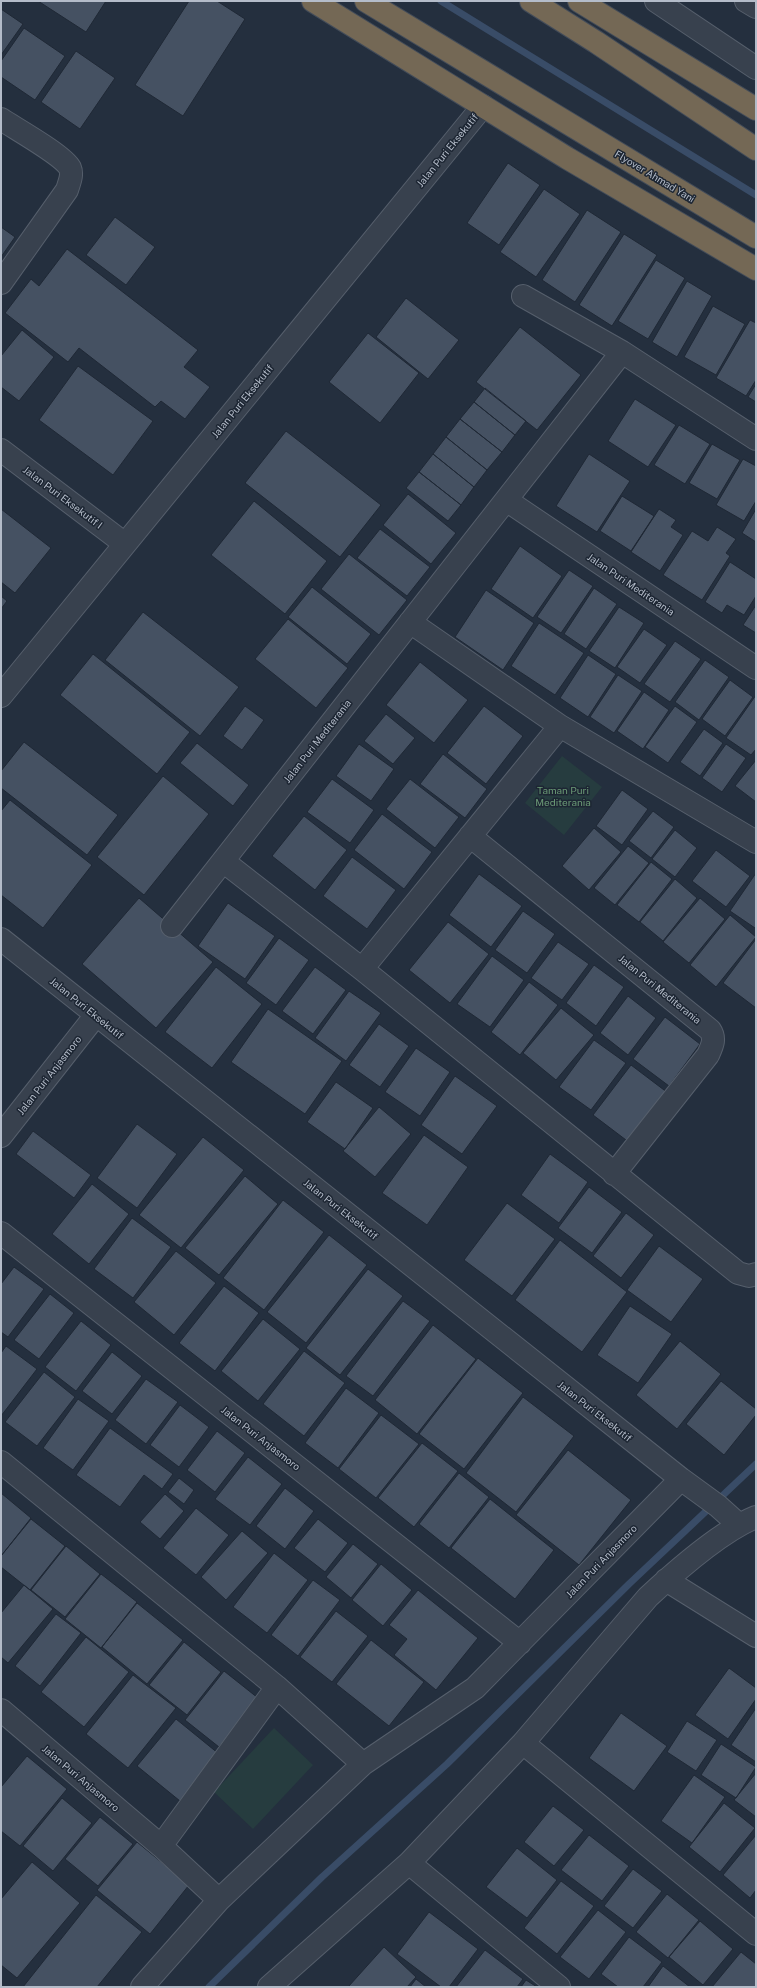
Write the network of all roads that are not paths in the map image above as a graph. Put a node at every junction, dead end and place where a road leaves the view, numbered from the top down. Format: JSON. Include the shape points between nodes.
{"nodes":[{"id":1,"x":313,"y":1,"type":"edge"},
{"id":2,"x":366,"y":1,"type":"edge"},
{"id":3,"x":531,"y":1,"type":"edge"},
{"id":4,"x":579,"y":1,"type":"edge"},
{"id":5,"x":656,"y":1,"type":"edge"},
{"id":6,"x":746,"y":1,"type":"edge"},
{"id":7,"x":756,"y":7,"type":"edge"},
{"id":8,"x":756,"y":68,"type":"edge"},
{"id":9,"x":483,"y":106,"type":"junction"},
{"id":10,"x":756,"y":109,"type":"edge"},
{"id":11,"x":1,"y":119,"type":"edge"},
{"id":12,"x":756,"y":149,"type":"edge"},
{"id":13,"x":756,"y":237,"type":"edge"},
{"id":14,"x":756,"y":268,"type":"edge"},
{"id":15,"x":1,"y":283,"type":"edge"},
{"id":16,"x":523,"y":296,"type":"dead end"},
{"id":17,"x":622,"y":352,"type":"junction"},
{"id":18,"x":756,"y":439,"type":"edge"},
{"id":19,"x":1,"y":450,"type":"edge"},
{"id":20,"x":506,"y":500,"type":"junction"},
{"id":21,"x":125,"y":544,"type":"junction"},
{"id":22,"x":410,"y":622,"type":"junction"},
{"id":23,"x":756,"y":668,"type":"edge"},
{"id":24,"x":1,"y":696,"type":"edge"},
{"id":25,"x":560,"y":726,"type":"junction"},
{"id":26,"x":470,"y":836,"type":"junction"},
{"id":27,"x":756,"y":842,"type":"edge"},
{"id":28,"x":223,"y":861,"type":"junction"},
{"id":29,"x":172,"y":926,"type":"dead end"},
{"id":30,"x":1,"y":939,"type":"edge"},
{"id":31,"x":362,"y":969,"type":"junction"},
{"id":32,"x":96,"y":1015,"type":"junction"},
{"id":33,"x":1,"y":1136,"type":"edge"},
{"id":34,"x":614,"y":1174,"type":"junction"},
{"id":35,"x":1,"y":1233,"type":"edge"},
{"id":36,"x":756,"y":1274,"type":"edge"},
{"id":37,"x":1,"y":1462,"type":"edge"},
{"id":38,"x":685,"y":1482,"type":"junction"},
{"id":39,"x":747,"y":1521,"type":"edge"},
{"id":40,"x":666,"y":1580,"type":"junction"},
{"id":41,"x":756,"y":1636,"type":"edge"},
{"id":42,"x":520,"y":1643,"type":"junction"},
{"id":43,"x":277,"y":1687,"type":"junction"},
{"id":44,"x":1,"y":1710,"type":"edge"},
{"id":45,"x":523,"y":1743,"type":"junction"},
{"id":46,"x":363,"y":1764,"type":"junction"},
{"id":47,"x":161,"y":1846,"type":"junction"},
{"id":48,"x":409,"y":1863,"type":"junction"},
{"id":49,"x":219,"y":1900,"type":"junction"},
{"id":50,"x":756,"y":1934,"type":"edge"},
{"id":51,"x":275,"y":1985,"type":"edge"},
{"id":52,"x":142,"y":1987,"type":"edge"},
{"id":53,"x":559,"y":1987,"type":"edge"}],
"edges":[{"from":1,"to":9,"type":"highway"},
{"from":2,"to":13,"type":"highway","name":"Flyover Ahmad Yani"},
{"from":3,"to":12,"type":"highway"},
{"from":4,"to":10,"type":"highway"},
{"from":5,"to":8,"type":"street"},
{"from":6,"to":7,"type":"street"},
{"from":9,"to":14,"type":"highway"},
{"from":9,"to":21,"type":"street","name":"Jalan Puri Eksekutif"},
{"from":11,"to":15,"type":"street","via":[[53,152],[70,169],[71,178],[67,190]]},
{"from":16,"to":17,"type":"street"},
{"from":17,"to":18,"type":"street"},
{"from":17,"to":20,"type":"street","name":"Jalan Puri Mediterania"},
{"from":19,"to":21,"type":"street","name":"Jalan Puri Eksekutif I"},
{"from":20,"to":22,"type":"street","name":"Jalan Puri Mediterania"},
{"from":20,"to":23,"type":"street","name":"Jalan Puri Mediterania"},
{"from":21,"to":24,"type":"street","name":"Jalan Puri Eksekutif"},
{"from":22,"to":25,"type":"street"},
{"from":22,"to":28,"type":"street","name":"Jalan Puri Mediterania"},
{"from":25,"to":26,"type":"street"},
{"from":25,"to":27,"type":"street"},
{"from":26,"to":31,"type":"street"},
{"from":26,"to":34,"type":"street","name":"Jalan Puri Mediterania","via":[[712,1034],[712,1047],[708,1055]]},
{"from":28,"to":29,"type":"street","name":"Jalan Puri Mediterania"},
{"from":28,"to":31,"type":"street"},
{"from":30,"to":32,"type":"street","name":"Jalan Puri Eksekutif"},
{"from":31,"to":34,"type":"street"},
{"from":32,"to":33,"type":"street","name":"Jalan Puri Anjasmoro"},
{"from":32,"to":38,"type":"street","name":"Jalan Puri Eksekutif"},
{"from":34,"to":36,"type":"street","via":[[738,1273],[748,1276]]},
{"from":35,"to":42,"type":"street","name":"Jalan Puri Anjasmoro"},
{"from":37,"to":43,"type":"street"},
{"from":38,"to":39,"type":"street","name":"Jalan Puri Eksekutif","via":[[716,1505]]},
{"from":38,"to":42,"type":"street","name":"Jalan Puri Anjasmoro"},
{"from":39,"to":40,"type":"street"},
{"from":40,"to":41,"type":"street"},
{"from":40,"to":45,"type":"street","via":[[648,1597]]},
{"from":42,"to":46,"type":"street","name":"Jalan Puri Anjasmoro","via":[[475,1688]]},
{"from":43,"to":46,"type":"street"},
{"from":43,"to":47,"type":"street"},
{"from":44,"to":47,"type":"street","name":"Jalan Puri Anjasmoro"},
{"from":45,"to":48,"type":"street"},
{"from":45,"to":50,"type":"street"},
{"from":46,"to":49,"type":"street","name":"Jalan Puri Anjasmoro"},
{"from":47,"to":49,"type":"street","name":"Jalan Puri Anjasmoro"},
{"from":48,"to":51,"type":"street"},
{"from":48,"to":53,"type":"street"},
{"from":49,"to":52,"type":"street","name":"Jalan Puri Anjasmoro"}]}
